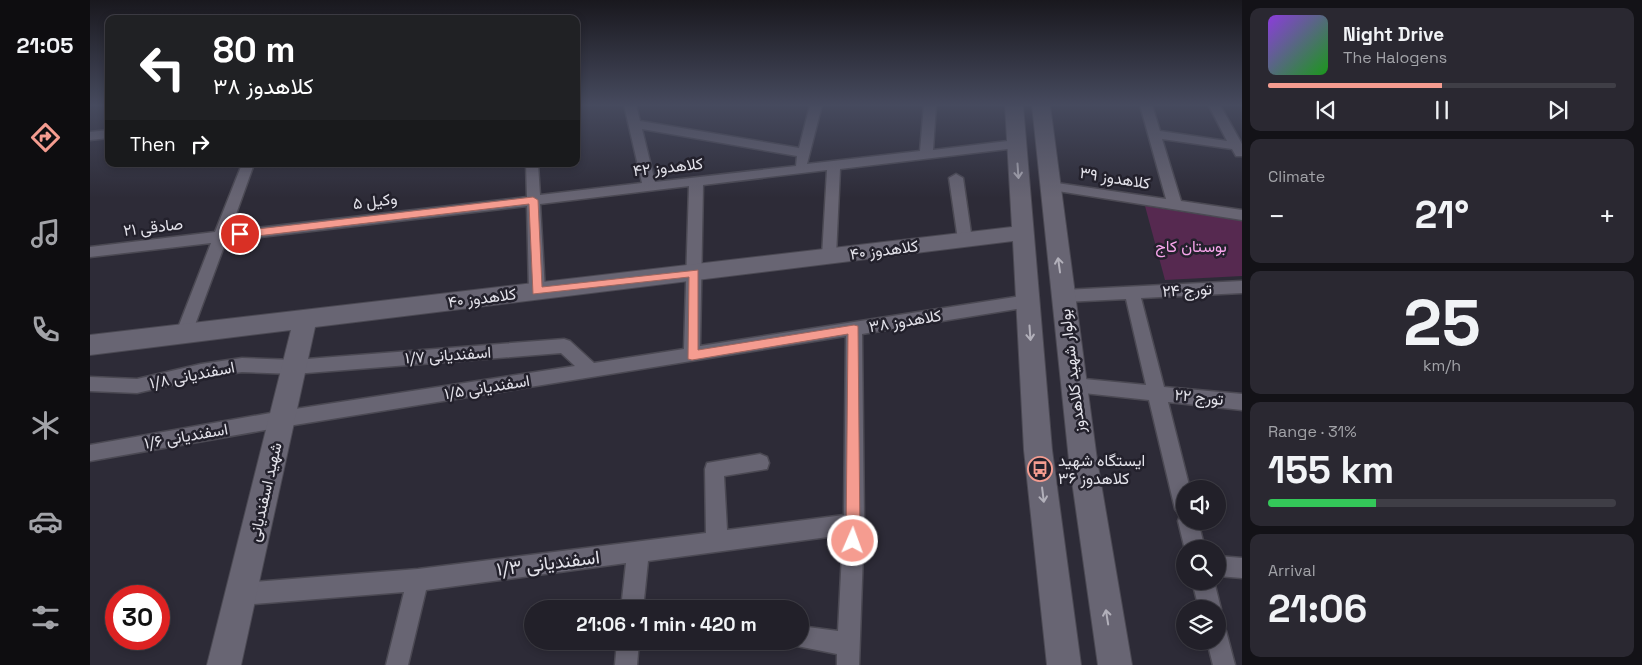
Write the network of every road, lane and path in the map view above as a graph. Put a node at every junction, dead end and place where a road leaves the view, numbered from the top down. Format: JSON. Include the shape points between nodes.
{"nodes":[{"id":1,"x":637,"y":136,"type":"edge"},
{"id":2,"x":702,"y":136,"type":"edge"},
{"id":3,"x":808,"y":136,"type":"edge"},
{"id":4,"x":927,"y":136,"type":"edge"},
{"id":5,"x":1016,"y":136,"type":"edge"},
{"id":6,"x":1044,"y":136,"type":"edge"},
{"id":7,"x":1155,"y":136,"type":"edge"},
{"id":8,"x":1164,"y":136,"type":"edge"},
{"id":9,"x":1231,"y":136,"type":"edge"},
{"id":10,"x":1016,"y":144,"type":"junction"},
{"id":11,"x":1239,"y":151,"type":"edge"},
{"id":12,"x":804,"y":154,"type":"junction"},
{"id":13,"x":926,"y":154,"type":"junction"},
{"id":14,"x":834,"y":166,"type":"junction"},
{"id":15,"x":247,"y":167,"type":"edge"},
{"id":16,"x":532,"y":167,"type":"edge"},
{"id":17,"x":800,"y":169,"type":"junction"},
{"id":18,"x":956,"y":178,"type":"dead end"},
{"id":19,"x":696,"y":182,"type":"junction"},
{"id":20,"x":649,"y":186,"type":"junction"},
{"id":21,"x":1050,"y":186,"type":"junction"},
{"id":22,"x":533,"y":200,"type":"junction"},
{"id":23,"x":1175,"y":205,"type":"junction"},
{"id":24,"x":1242,"y":215,"type":"edge"},
{"id":25,"x":1022,"y":233,"type":"junction"},
{"id":26,"x":220,"y":237,"type":"junction"},
{"id":27,"x":965,"y":240,"type":"junction"},
{"id":28,"x":90,"y":252,"type":"edge"},
{"id":29,"x":829,"y":256,"type":"junction"},
{"id":30,"x":694,"y":272,"type":"junction"},
{"id":31,"x":1242,"y":287,"type":"edge"},
{"id":32,"x":537,"y":291,"type":"junction"},
{"id":33,"x":1132,"y":293,"type":"junction"},
{"id":34,"x":1064,"y":296,"type":"junction"},
{"id":35,"x":1028,"y":301,"type":"junction"},
{"id":36,"x":305,"y":319,"type":"junction"},
{"id":37,"x":854,"y":329,"type":"junction"},
{"id":38,"x":184,"y":333,"type":"junction"},
{"id":39,"x":90,"y":345,"type":"edge"},
{"id":40,"x":692,"y":355,"type":"junction"},
{"id":41,"x":294,"y":367,"type":"junction"},
{"id":42,"x":592,"y":371,"type":"junction"},
{"id":43,"x":90,"y":384,"type":"edge"},
{"id":44,"x":1074,"y":385,"type":"junction"},
{"id":45,"x":1156,"y":393,"type":"junction"},
{"id":46,"x":1242,"y":402,"type":"edge"},
{"id":47,"x":282,"y":419,"type":"junction"},
{"id":48,"x":90,"y":453,"type":"edge"},
{"id":49,"x":760,"y":463,"type":"dead end"},
{"id":50,"x":1178,"y":480,"type":"edge"},
{"id":51,"x":854,"y":524,"type":"junction"},
{"id":52,"x":717,"y":542,"type":"junction"},
{"id":53,"x":638,"y":552,"type":"junction"},
{"id":54,"x":1226,"y":567,"type":"edge"},
{"id":55,"x":1242,"y":568,"type":"edge"},
{"id":56,"x":418,"y":580,"type":"junction"},
{"id":57,"x":241,"y":594,"type":"junction"},
{"id":58,"x":633,"y":600,"type":"edge"},
{"id":59,"x":809,"y":640,"type":"edge"},
{"id":60,"x":627,"y":650,"type":"edge"},
{"id":61,"x":1221,"y":650,"type":"edge"},
{"id":62,"x":848,"y":655,"type":"edge"},
{"id":63,"x":224,"y":665,"type":"edge"},
{"id":64,"x":397,"y":665,"type":"edge"},
{"id":65,"x":626,"y":665,"type":"edge"},
{"id":66,"x":1064,"y":665,"type":"edge"},
{"id":67,"x":1114,"y":665,"type":"edge"},
{"id":68,"x":1224,"y":665,"type":"edge"}],
"edges":[{"from":1,"to":20,"type":"street"},
{"from":2,"to":12,"type":"street"},
{"from":3,"to":12,"type":"street"},
{"from":4,"to":13,"type":"street"},
{"from":5,"to":10,"type":"main road"},
{"from":6,"to":21,"type":"main road","name":"بولوار شهید کلاهدوز"},
{"from":7,"to":23,"type":"street"},
{"from":8,"to":11,"type":"street"},
{"from":9,"to":11,"type":"street"},
{"from":10,"to":13,"type":"street","name":"کلاهدوز ۴۲"},
{"from":10,"to":25,"type":"main road","one_way":true},
{"from":12,"to":17,"type":"street"},
{"from":13,"to":14,"type":"street","name":"کلاهدوز ۴۲"},
{"from":14,"to":17,"type":"street","name":"کلاهدوز ۴۲"},
{"from":14,"to":29,"type":"street"},
{"from":15,"to":26,"type":"street"},
{"from":16,"to":22,"type":"street"},
{"from":17,"to":19,"type":"street","name":"کلاهدوز ۴۲"},
{"from":18,"to":27,"type":"street"},
{"from":19,"to":20,"type":"street","name":"کلاهدوز ۴۲"},
{"from":19,"to":30,"type":"street"},
{"from":20,"to":22,"type":"street","name":"کلاهدوز ۴۲"},
{"from":21,"to":23,"type":"street","name":"کلاهدوز ۳۹"},
{"from":34,"to":21,"type":"main road","name":"بولوار شهید کلاهدوز","one_way":true},
{"from":22,"to":26,"type":"street","name":"وکيل ۵"},
{"from":22,"to":32,"type":"street"},
{"from":23,"to":24,"type":"street","name":"کلاهدوز ۳۹"},
{"from":25,"to":27,"type":"main road","name":"کلاهدوز ۴۰"},
{"from":25,"to":35,"type":"main road"},
{"from":26,"to":28,"type":"street","name":"صادقی ۲۱"},
{"from":26,"to":38,"type":"street"},
{"from":27,"to":29,"type":"main road","name":"کلاهدوز ۴۰"},
{"from":29,"to":30,"type":"main road","name":"کلاهدوز ۴۰"},
{"from":30,"to":32,"type":"main road","name":"کلاهدوز ۴۰"},
{"from":30,"to":40,"type":"street"},
{"from":31,"to":33,"type":"street","name":"تورج ۲۴"},
{"from":32,"to":36,"type":"main road","name":"کلاهدوز ۴۰"},
{"from":33,"to":34,"type":"street","name":"تورج ۲۴"},
{"from":33,"to":45,"type":"street"},
{"from":34,"to":44,"type":"main road","name":"بولوار شهید کلاهدوز"},
{"from":35,"to":37,"type":"street","name":"کلاهدوز ۳۸"},
{"from":35,"to":66,"type":"main road","one_way":true,"via":[[1038,450]]},
{"from":36,"to":38,"type":"main road","name":"کلاهدوز ۴۰"},
{"from":36,"to":41,"type":"main road","name":"شهید اسفندیانی"},
{"from":37,"to":40,"type":"street","name":"کلاهدوز ۳۸"},
{"from":37,"to":51,"type":"street"},
{"from":38,"to":39,"type":"main road","name":"کلاهدوز ۴۰"},
{"from":40,"to":42,"type":"street","name":"اسفندیانی ۱/۵"},
{"from":41,"to":42,"type":"street","name":"۱/۷ اسفندیانی","via":[[564,346]]},
{"from":41,"to":43,"type":"street","name":"اسفندیانی ۱/۸","via":[[242,365],[137,386]]},
{"from":41,"to":47,"type":"main road","name":"شهید اسفندیانی"},
{"from":42,"to":47,"type":"street","name":"اسفندیانی ۱/۵"},
{"from":44,"to":45,"type":"street","name":"تورج ۲۲"},
{"from":67,"to":44,"type":"main road","name":"بولوار شهید کلاهدوز","one_way":true},
{"from":45,"to":46,"type":"street","name":"تورج ۲۲"},
{"from":45,"to":50,"type":"street"},
{"from":47,"to":48,"type":"street","name":"اسفندیانی ۱/۶"},
{"from":47,"to":57,"type":"main road","name":"شهید اسفندیانی"},
{"from":49,"to":52,"type":"street","via":[[714,469]]},
{"from":51,"to":52,"type":"street","name":"اسفندیانی ۱/۳"},
{"from":51,"to":62,"type":"street"},
{"from":52,"to":53,"type":"street","name":"اسفندیانی ۱/۳"},
{"from":53,"to":56,"type":"street","name":"اسفندیانی ۱/۳"},
{"from":53,"to":58,"type":"street"},
{"from":54,"to":55,"type":"street"},
{"from":56,"to":57,"type":"street","name":"اسفندیانی ۱/۳"},
{"from":56,"to":64,"type":"street"},
{"from":57,"to":63,"type":"main road","name":"شهید اسفندیانی"},
{"from":59,"to":62,"type":"street"},
{"from":60,"to":65,"type":"street"},
{"from":61,"to":68,"type":"street"}]}
